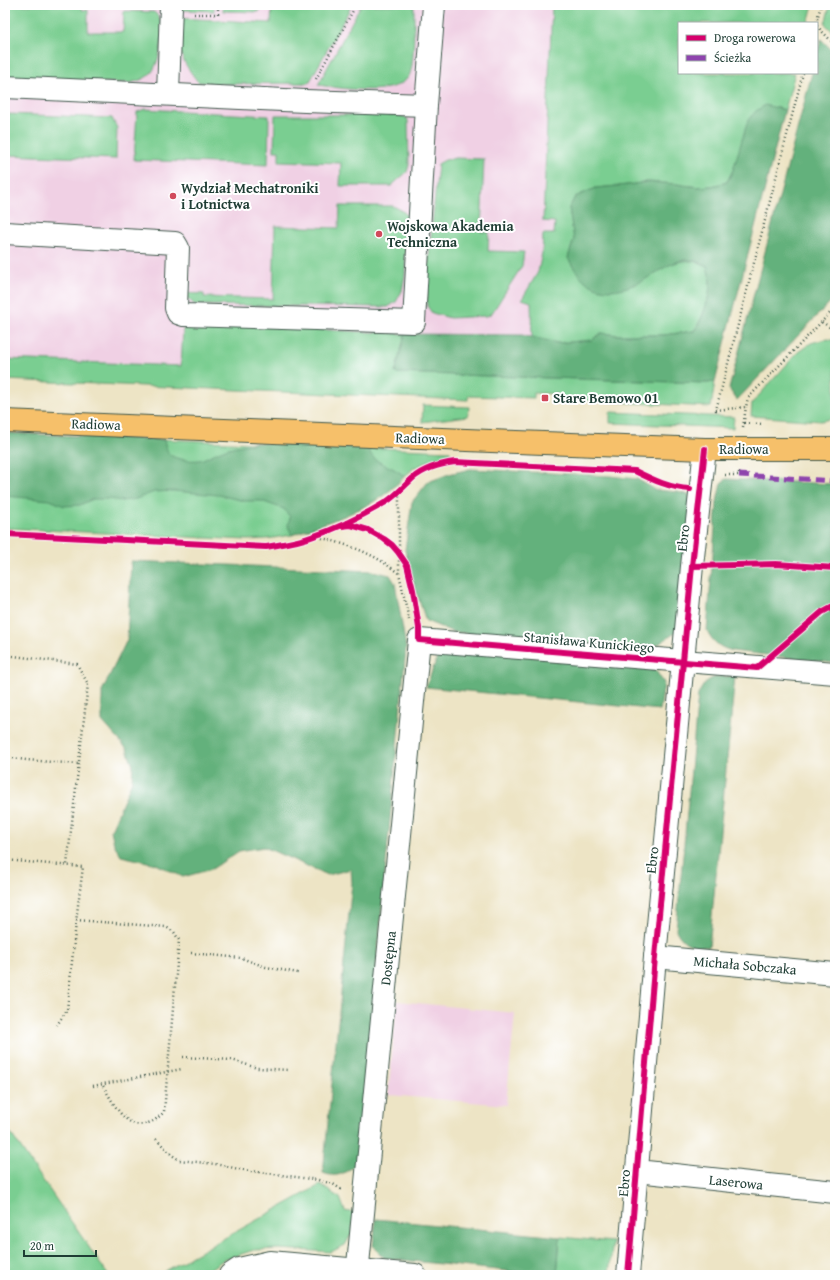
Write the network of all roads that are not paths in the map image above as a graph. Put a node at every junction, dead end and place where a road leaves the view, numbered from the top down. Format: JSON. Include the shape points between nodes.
{"nodes":[{"id":1,"x":434,"y":5,"type":"edge"},
{"id":2,"x":171,"y":9,"type":"edge"},
{"id":3,"x":5,"y":87,"type":"edge"},
{"id":4,"x":168,"y":94,"type":"junction"},
{"id":5,"x":426,"y":105,"type":"junction"},
{"id":6,"x":5,"y":233,"type":"edge"},
{"id":7,"x":5,"y":421,"type":"edge"},
{"id":8,"x":705,"y":449,"type":"junction"},
{"id":9,"x":835,"y":449,"type":"edge"},
{"id":10,"x":419,"y":640,"type":"joint"},
{"id":11,"x":684,"y":662,"type":"junction"},
{"id":12,"x":835,"y":673,"type":"edge"},
{"id":13,"x":655,"y":957,"type":"junction"},
{"id":14,"x":835,"y":974,"type":"edge"},
{"id":15,"x":637,"y":1172,"type":"junction"},
{"id":16,"x":835,"y":1192,"type":"edge"},
{"id":17,"x":358,"y":1272,"type":"edge"},
{"id":18,"x":230,"y":1275,"type":"edge"},
{"id":19,"x":415,"y":1275,"type":"edge"},
{"id":20,"x":628,"y":1275,"type":"edge"}],
"edges":[{"from":1,"to":5,"type":"street"},
{"from":2,"to":4,"type":"street"},
{"from":3,"to":4,"type":"street"},
{"from":4,"to":5,"type":"street"},
{"from":5,"to":6,"type":"street","via":[[414,322],[184,315],[176,308],[178,248],[175,243]]},
{"from":7,"to":8,"type":"main road","name":"Radiowa"},
{"from":8,"to":9,"type":"main road","name":"Radiowa"},
{"from":8,"to":11,"type":"street","name":"Ebro"},
{"from":10,"to":11,"type":"street","name":"Stanisława Kunickiego"},
{"from":10,"to":17,"type":"street","name":"Dostępna"},
{"from":11,"to":12,"type":"street","name":"Stanisława Kunickiego"},
{"from":11,"to":13,"type":"street","name":"Ebro"},
{"from":13,"to":14,"type":"street","name":"Michała Sobczaka"},
{"from":13,"to":15,"type":"street","name":"Ebro"},
{"from":15,"to":16,"type":"street","name":"Laserowa"},
{"from":15,"to":20,"type":"street","name":"Ebro"},
{"from":17,"to":18,"type":"street","via":[[270,1262],[239,1269]]},
{"from":17,"to":19,"type":"street"}]}
